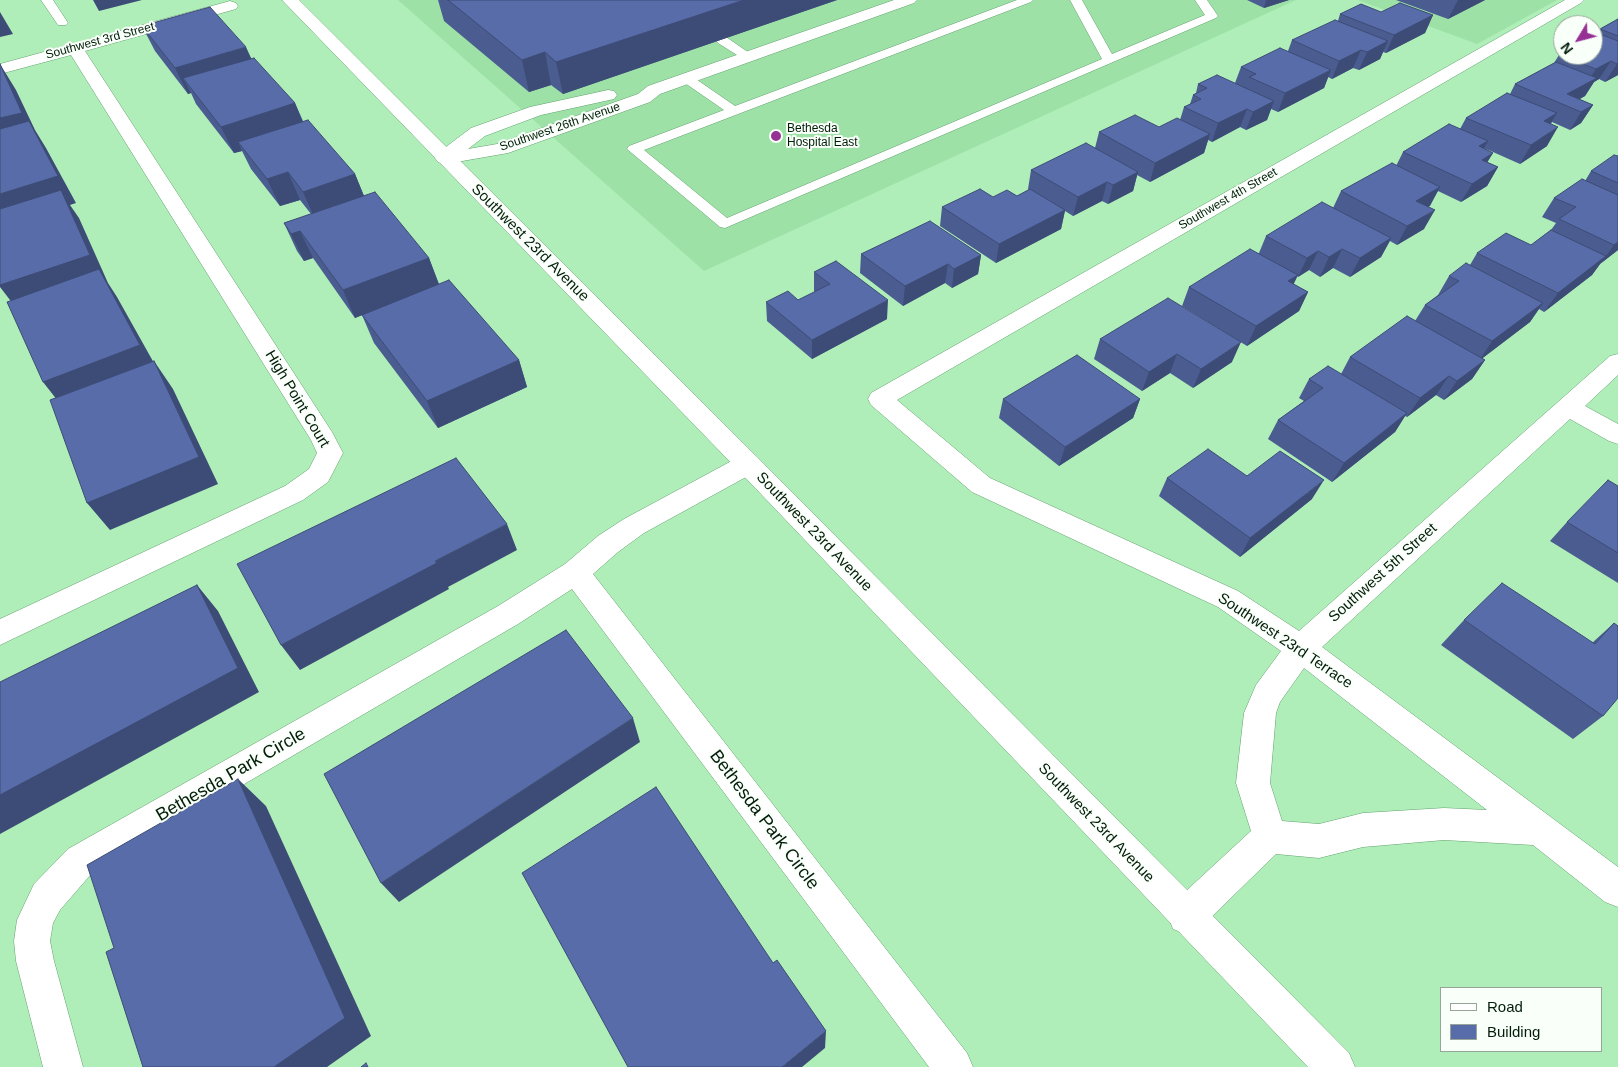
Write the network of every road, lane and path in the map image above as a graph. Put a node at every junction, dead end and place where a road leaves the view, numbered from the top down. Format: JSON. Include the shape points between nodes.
{"nodes":[{"id":1,"x":47,"y":0,"type":"edge"},
{"id":2,"x":290,"y":0,"type":"edge"},
{"id":3,"x":908,"y":0,"type":"edge"},
{"id":4,"x":1027,"y":0,"type":"edge"},
{"id":5,"x":1076,"y":0,"type":"edge"},
{"id":6,"x":1201,"y":0,"type":"edge"},
{"id":7,"x":1576,"y":0,"type":"edge"},
{"id":8,"x":230,"y":6,"type":"dead end"},
{"id":9,"x":62,"y":23,"type":"dead end"},
{"id":10,"x":722,"y":40,"type":"edge"},
{"id":11,"x":75,"y":48,"type":"junction"},
{"id":12,"x":749,"y":57,"type":"junction"},
{"id":13,"x":1109,"y":60,"type":"junction"},
{"id":14,"x":0,"y":68,"type":"edge"},
{"id":15,"x":686,"y":78,"type":"junction"},
{"id":16,"x":733,"y":111,"type":"junction"},
{"id":17,"x":445,"y":158,"type":"junction"},
{"id":18,"x":1618,"y":362,"type":"edge"},
{"id":19,"x":880,"y":399,"type":"joint"},
{"id":20,"x":1568,"y":408,"type":"junction"},
{"id":21,"x":1618,"y":435,"type":"edge"},
{"id":22,"x":748,"y":464,"type":"junction"},
{"id":23,"x":575,"y":572,"type":"junction"},
{"id":24,"x":0,"y":633,"type":"edge"},
{"id":25,"x":1301,"y":648,"type":"junction"},
{"id":26,"x":1541,"y":829,"type":"junction"},
{"id":27,"x":1270,"y":837,"type":"junction"},
{"id":28,"x":1618,"y":889,"type":"edge"},
{"id":29,"x":1186,"y":916,"type":"junction"},
{"id":30,"x":63,"y":1067,"type":"edge"},
{"id":31,"x":952,"y":1067,"type":"edge"},
{"id":32,"x":1335,"y":1067,"type":"edge"}],
"edges":[{"from":1,"to":9,"type":"lane"},
{"from":2,"to":17,"type":"street","name":"Southwest 23rd Avenue"},
{"from":3,"to":12,"type":"street","name":"Southwest 26th Avenue"},
{"from":4,"to":16,"type":"lane"},
{"from":5,"to":13,"type":"lane"},
{"from":6,"to":13,"type":"lane","via":[[1212,16]]},
{"from":7,"to":19,"type":"street","name":"Southwest 4th Street"},
{"from":8,"to":11,"type":"street","name":"Southwest 3rd Street"},
{"from":10,"to":12,"type":"lane"},
{"from":11,"to":14,"type":"street","name":"Southwest 3rd Street"},
{"from":11,"to":24,"type":"street","name":"High Point Court","via":[[323,438],[330,454],[319,475],[294,492]]},
{"from":12,"to":15,"type":"street","name":"Southwest 26th Avenue"},
{"from":13,"to":16,"type":"lane","via":[[725,224],[634,149]]},
{"from":15,"to":16,"type":"lane"},
{"from":15,"to":17,"type":"street","name":"Southwest 26th Avenue","via":[[654,90],[644,98],[501,149]]},
{"from":17,"to":22,"type":"street","name":"Southwest 23rd Avenue"},
{"from":18,"to":20,"type":"street","name":"Southwest 5th Street"},
{"from":19,"to":25,"type":"street","name":"Southwest 23rd Terrace","via":[[981,485],[1228,599]]},
{"from":20,"to":21,"type":"street"},
{"from":20,"to":25,"type":"street","name":"Southwest 5th Street"},
{"from":22,"to":23,"type":"street","name":"Bethesda Park Circle","via":[[634,526]]},
{"from":22,"to":29,"type":"street","name":"Southwest 23rd Avenue"},
{"from":23,"to":30,"type":"street","name":"Bethesda Park Circle","via":[[499,620],[80,861],[47,898],[35,920],[32,941]]},
{"from":23,"to":31,"type":"street","name":"Bethesda Park Circle"},
{"from":25,"to":26,"type":"street","name":"Southwest 23rd Terrace"},
{"from":25,"to":27,"type":"street","name":"Southwest 5th Street","via":[[1267,695],[1257,730],[1253,784]]},
{"from":26,"to":27,"type":"street","via":[[1444,824],[1363,830],[1320,841]]},
{"from":26,"to":28,"type":"street","name":"Southwest 23rd Terrace"},
{"from":27,"to":29,"type":"street"},
{"from":29,"to":32,"type":"street","name":"Southwest 23rd Avenue"}]}
